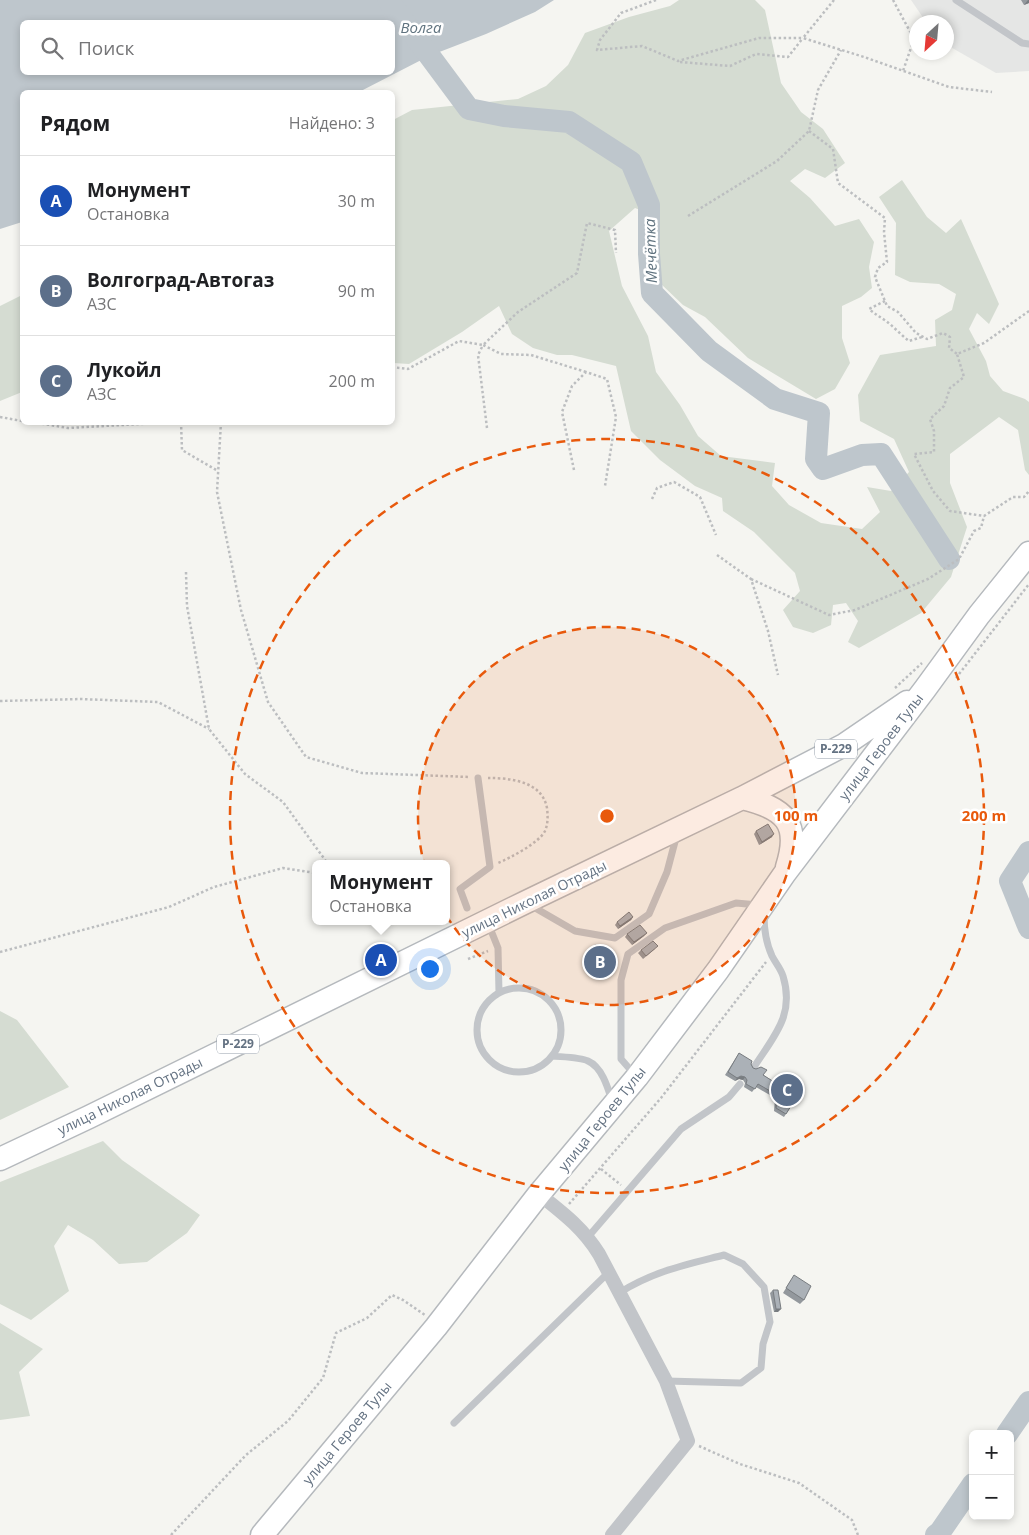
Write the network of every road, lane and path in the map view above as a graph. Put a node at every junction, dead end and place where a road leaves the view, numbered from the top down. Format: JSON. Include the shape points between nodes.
{"nodes":[{"id":1,"x":656,"y":0,"type":"edge"},
{"id":2,"x":834,"y":0,"type":"edge"},
{"id":3,"x":893,"y":0,"type":"edge"},
{"id":4,"x":956,"y":0,"type":"edge"},
{"id":5,"x":803,"y":38,"type":"junction"},
{"id":6,"x":1029,"y":44,"type":"edge"},
{"id":7,"x":841,"y":50,"type":"junction"},
{"id":8,"x":678,"y":61,"type":"junction"},
{"id":9,"x":903,"y":71,"type":"junction"},
{"id":10,"x":992,"y":92,"type":"dead end"},
{"id":11,"x":809,"y":130,"type":"junction"},
{"id":12,"x":688,"y":216,"type":"dead end"},
{"id":13,"x":616,"y":253,"type":"dead end"},
{"id":14,"x":885,"y":301,"type":"junction"},
{"id":15,"x":1029,"y":312,"type":"edge"},
{"id":16,"x":924,"y":337,"type":"junction"},
{"id":17,"x":483,"y":345,"type":"junction"},
{"id":18,"x":958,"y":354,"type":"junction"},
{"id":19,"x":395,"y":367,"type":"edge"},
{"id":20,"x":586,"y":372,"type":"junction"},
{"id":21,"x":0,"y":417,"type":"edge"},
{"id":22,"x":20,"y":421,"type":"edge"},
{"id":23,"x":50,"y":425,"type":"edge"},
{"id":24,"x":122,"y":425,"type":"edge"},
{"id":25,"x":181,"y":425,"type":"edge"},
{"id":26,"x":221,"y":425,"type":"edge"},
{"id":27,"x":487,"y":428,"type":"dead end"},
{"id":28,"x":574,"y":470,"type":"dead end"},
{"id":29,"x":218,"y":472,"type":"junction"},
{"id":30,"x":605,"y":486,"type":"dead end"},
{"id":31,"x":1029,"y":491,"type":"edge"},
{"id":32,"x":652,"y":499,"type":"dead end"},
{"id":33,"x":984,"y":516,"type":"junction"},
{"id":34,"x":716,"y":535,"type":"dead end"},
{"id":35,"x":1029,"y":553,"type":"edge"},
{"id":36,"x":717,"y":555,"type":"dead end"},
{"id":37,"x":1029,"y":567,"type":"edge"},
{"id":38,"x":186,"y":572,"type":"dead end"},
{"id":39,"x":751,"y":579,"type":"junction"},
{"id":40,"x":922,"y":662,"type":"dead end"},
{"id":41,"x":778,"y":674,"type":"dead end"},
{"id":42,"x":925,"y":689,"type":"junction"},
{"id":43,"x":889,"y":694,"type":"dead end"},
{"id":44,"x":0,"y":701,"type":"edge"},
{"id":45,"x":209,"y":730,"type":"junction"},
{"id":46,"x":478,"y":778,"type":"junction"},
{"id":47,"x":742,"y":798,"type":"junction"},
{"id":48,"x":679,"y":830,"type":"junction"},
{"id":49,"x":325,"y":860,"type":"edge"},
{"id":50,"x":490,"y":867,"type":"junction"},
{"id":51,"x":312,"y":872,"type":"edge"},
{"id":52,"x":785,"y":873,"type":"junction"},
{"id":53,"x":526,"y":902,"type":"junction"},
{"id":54,"x":764,"y":905,"type":"junction"},
{"id":55,"x":467,"y":908,"type":"dead end"},
{"id":56,"x":487,"y":922,"type":"junction"},
{"id":57,"x":498,"y":948,"type":"junction"},
{"id":58,"x":0,"y":952,"type":"edge"},
{"id":59,"x":772,"y":954,"type":"junction"},
{"id":60,"x":468,"y":958,"type":"dead end"},
{"id":61,"x":499,"y":993,"type":"junction"},
{"id":62,"x":552,"y":1056,"type":"junction"},
{"id":63,"x":754,"y":1067,"type":"edge"},
{"id":64,"x":637,"y":1077,"type":"junction"},
{"id":65,"x":740,"y":1084,"type":"dead end"},
{"id":66,"x":613,"y":1106,"type":"junction"},
{"id":67,"x":0,"y":1159,"type":"edge"},
{"id":68,"x":601,"y":1169,"type":"junction"},
{"id":69,"x":628,"y":1190,"type":"junction"},
{"id":70,"x":539,"y":1194,"type":"junction"},
{"id":71,"x":563,"y":1212,"type":"junction"},
{"id":72,"x":588,"y":1237,"type":"junction"},
{"id":73,"x":609,"y":1272,"type":"junction"},
{"id":74,"x":619,"y":1292,"type":"junction"},
{"id":75,"x":436,"y":1327,"type":"junction"},
{"id":76,"x":666,"y":1381,"type":"junction"},
{"id":77,"x":454,"y":1423,"type":"dead end"},
{"id":78,"x":688,"y":1442,"type":"junction"},
{"id":79,"x":171,"y":1535,"type":"edge"},
{"id":80,"x":262,"y":1535,"type":"edge"},
{"id":81,"x":612,"y":1535,"type":"edge"},
{"id":82,"x":858,"y":1535,"type":"edge"}],
"edges":[{"from":1,"to":8,"type":"path","via":[[621,13],[600,40],[597,50],[642,46]]},
{"from":2,"to":5,"type":"path"},
{"from":3,"to":9,"type":"path","via":[[914,39]]},
{"from":4,"to":6,"type":"lane","via":[[1022,43]]},
{"from":5,"to":7,"type":"path"},
{"from":5,"to":8,"type":"path","via":[[759,38]]},
{"from":5,"to":8,"type":"path","via":[[788,57],[756,54],[730,66]]},
{"from":7,"to":9,"type":"path"},
{"from":7,"to":11,"type":"path","via":[[818,90]]},
{"from":9,"to":10,"type":"path","via":[[949,88]]},
{"from":11,"to":12,"type":"path","via":[[777,161]]},
{"from":11,"to":14,"type":"path","via":[[833,149],[838,183],[885,218],[886,262],[878,268],[875,277]]},
{"from":13,"to":17,"type":"path","via":[[616,230],[587,222],[577,273],[518,312]]},
{"from":14,"to":16,"type":"path"},
{"from":14,"to":16,"type":"path","via":[[869,309],[909,340]]},
{"from":15,"to":18,"type":"path","via":[[984,343]]},
{"from":16,"to":18,"type":"path","via":[[927,339],[943,333],[950,337],[949,348]]},
{"from":17,"to":19,"type":"path","via":[[459,341],[408,369]]},
{"from":17,"to":20,"type":"path","via":[[502,354],[531,355]]},
{"from":17,"to":27,"type":"path","via":[[478,355]]},
{"from":18,"to":33,"type":"path","via":[[964,377],[950,388],[944,406],[930,419],[934,431],[934,452],[914,454],[933,491],[950,511]]},
{"from":20,"to":28,"type":"path","via":[[572,386],[562,412]]},
{"from":20,"to":30,"type":"path","via":[[607,379],[616,416]]},
{"from":21,"to":22,"type":"path"},
{"from":23,"to":24,"type":"path","via":[[68,428]]},
{"from":25,"to":29,"type":"path","via":[[182,450]]},
{"from":26,"to":29,"type":"path"},
{"from":29,"to":46,"type":"path","via":[[217,492],[241,610],[268,702],[306,757],[362,773]]},
{"from":31,"to":33,"type":"path","via":[[1024,498],[1013,498]]},
{"from":32,"to":34,"type":"path","via":[[657,488],[674,482],[700,496]]},
{"from":33,"to":39,"type":"path","via":[[981,528],[974,531],[959,559],[928,579],[855,610],[829,615]]},
{"from":35,"to":42,"type":"main road","name":"улица Николая Отрады","number":"Р-229"},
{"from":36,"to":39,"type":"path"},
{"from":37,"to":42,"type":"main road","name":"улица Николая Отрады","number":"Р-229"},
{"from":38,"to":45,"type":"path","via":[[187,606]]},
{"from":39,"to":41,"type":"path"},
{"from":40,"to":43,"type":"path"},
{"from":42,"to":47,"type":"main road","name":"улица Николая Отрады","number":"Р-229","via":[[844,745]]},
{"from":42,"to":52,"type":"main road","name":"улица Героев Тулы"},
{"from":44,"to":45,"type":"path","via":[[80,699],[158,702]]},
{"from":45,"to":49,"type":"path","via":[[245,774],[282,802]]},
{"from":46,"to":50,"type":"lane"},
{"from":46,"to":50,"type":"path","via":[[519,780],[535,788],[546,801],[548,817],[540,838],[511,858]]},
{"from":47,"to":48,"type":"main road","name":"улица Николая Отрады","number":"Р-229"},
{"from":47,"to":52,"type":"main road","via":[[769,805],[786,818],[792,852]]},
{"from":48,"to":53,"type":"main road","name":"улица Николая Отрады","number":"Р-229"},
{"from":48,"to":53,"type":"lane","via":[[667,872],[649,914],[615,938],[575,931]]},
{"from":50,"to":55,"type":"lane","via":[[460,889]]},
{"from":51,"to":58,"type":"path","via":[[283,868],[214,887],[169,907]]},
{"from":52,"to":54,"type":"main road","name":"улица Героев Тулы"},
{"from":53,"to":56,"type":"main road","name":"улица Николая Отрады","number":"Р-229"},
{"from":54,"to":59,"type":"lane","via":[[764,930]]},
{"from":54,"to":64,"type":"main road","name":"улица Героев Тулы"},
{"from":54,"to":64,"type":"lane","via":[[736,903],[665,928],[628,954],[621,980],[621,1059]]},
{"from":56,"to":57,"type":"lane"},
{"from":56,"to":67,"type":"main road","name":"улица Николая Отрады","number":"Р-229"},
{"from":57,"to":60,"type":"path"},
{"from":57,"to":61,"type":"lane"},
{"from":59,"to":63,"type":"lane","via":[[783,976],[787,1002],[783,1023]]},
{"from":59,"to":68,"type":"path","via":[[661,1098]]},
{"from":61,"to":62,"type":"lane","via":[[515,988],[531,990],[545,997],[556,1010],[561,1025],[560,1041]]},
{"from":61,"to":62,"type":"lane","via":[[479,1016],[477,1032],[481,1048],[491,1062],[506,1070],[523,1072],[540,1067]]},
{"from":62,"to":66,"type":"lane","via":[[588,1060],[608,1085]]},
{"from":64,"to":66,"type":"main road","name":"улица Героев Тулы"},
{"from":65,"to":69,"type":"lane","via":[[729,1097],[681,1129]]},
{"from":66,"to":70,"type":"main road","name":"улица Героев Тулы"},
{"from":68,"to":69,"type":"path"},
{"from":68,"to":71,"type":"path"},
{"from":69,"to":72,"type":"lane"},
{"from":70,"to":71,"type":"street"},
{"from":70,"to":75,"type":"main road","name":"улица Героев Тулы"},
{"from":71,"to":72,"type":"street"},
{"from":72,"to":73,"type":"street"},
{"from":73,"to":74,"type":"street"},
{"from":73,"to":77,"type":"lane"},
{"from":74,"to":76,"type":"street"},
{"from":74,"to":76,"type":"lane","via":[[662,1271],[724,1255],[743,1264],[764,1287],[770,1322],[763,1344],[761,1368],[741,1383]]},
{"from":75,"to":79,"type":"path","via":[[425,1315],[392,1295],[367,1318],[336,1332],[323,1378],[288,1421],[246,1455]]},
{"from":75,"to":80,"type":"main road","name":"улица Героев Тулы"},
{"from":76,"to":78,"type":"street"},
{"from":78,"to":81,"type":"street"},
{"from":78,"to":82,"type":"path","via":[[740,1464],[799,1483],[852,1520]]}]}
